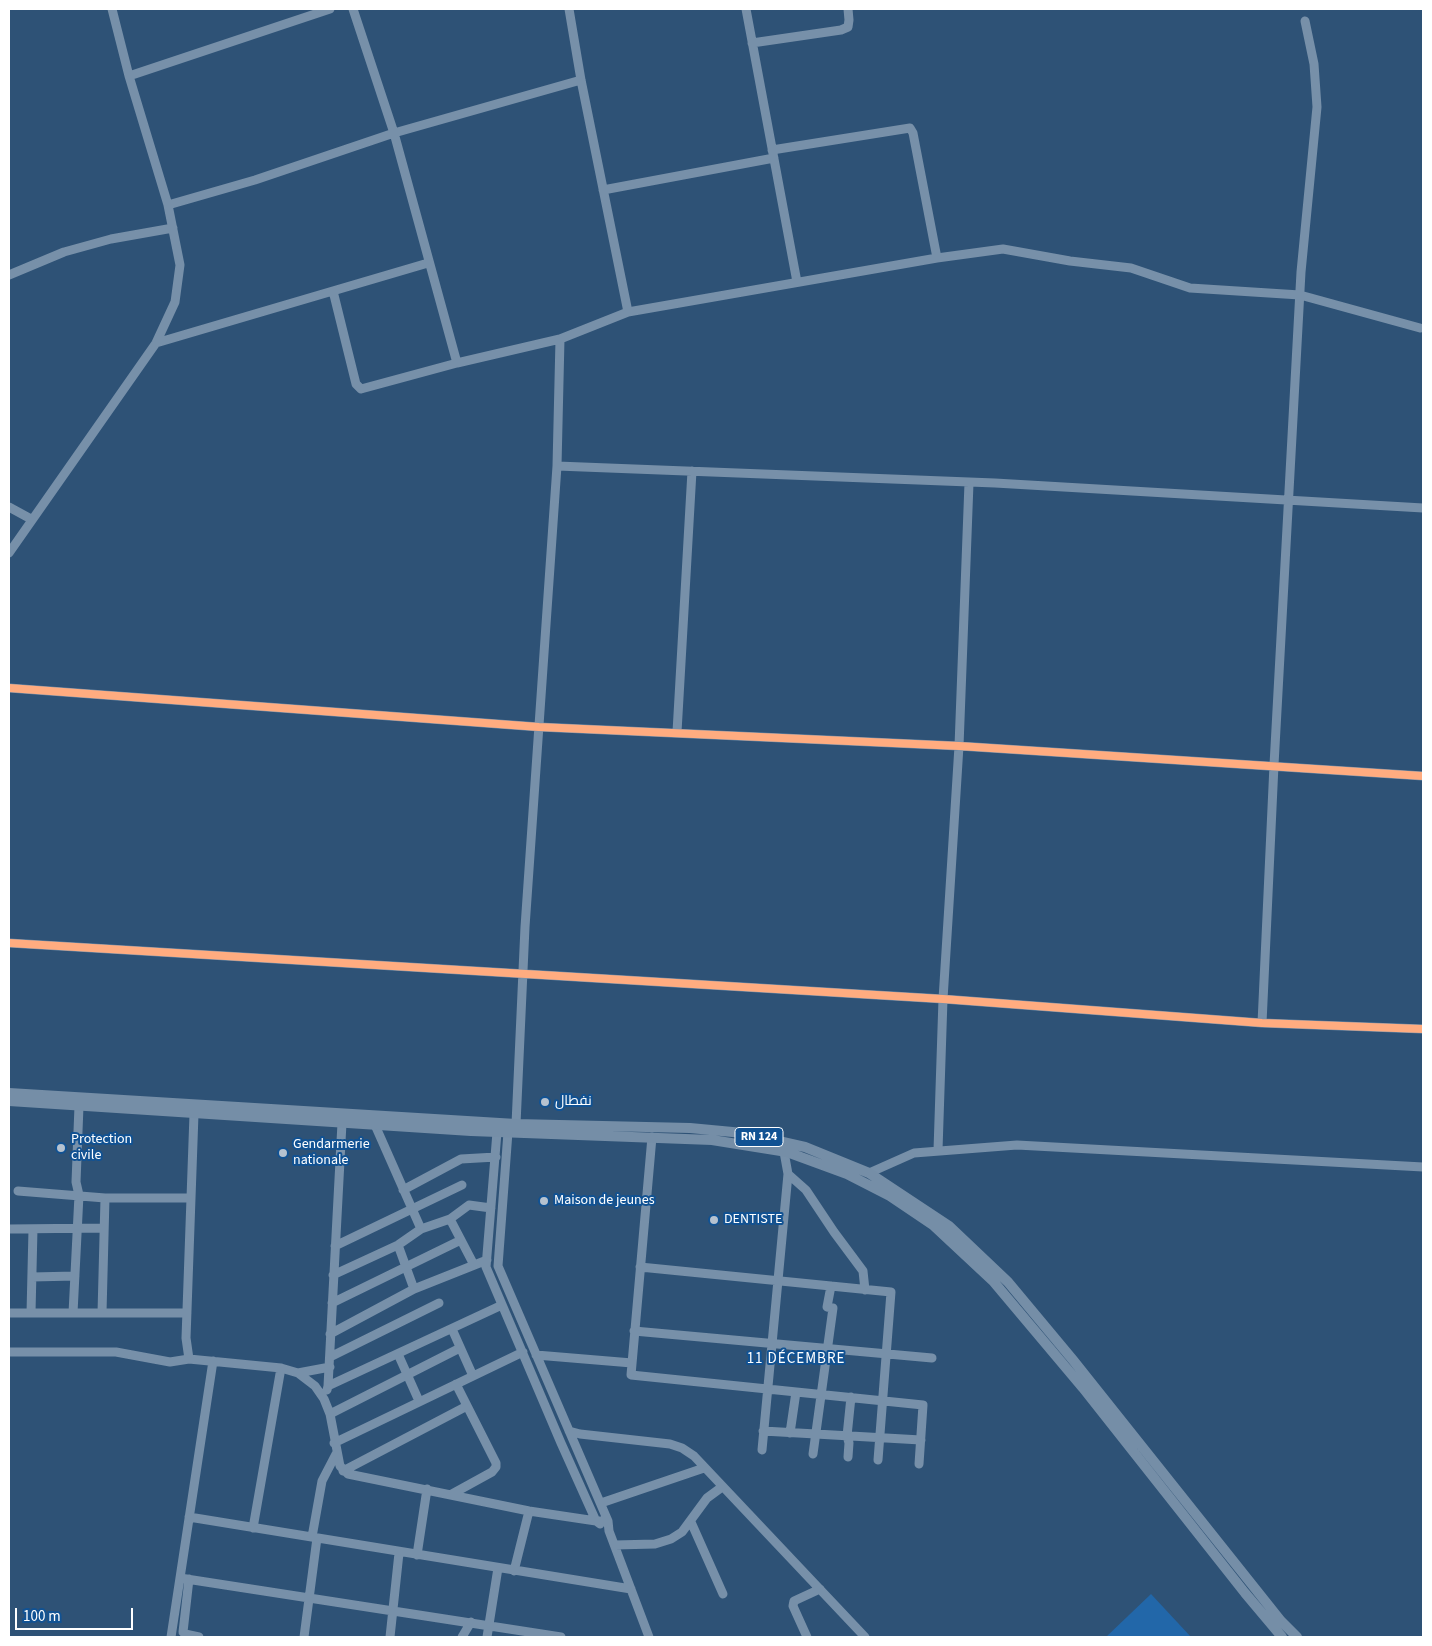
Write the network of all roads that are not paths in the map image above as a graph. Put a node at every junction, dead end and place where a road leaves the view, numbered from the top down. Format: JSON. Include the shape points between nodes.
{"nodes":[{"id":1,"x":112,"y":9,"type":"edge"},
{"id":2,"x":330,"y":9,"type":"edge"},
{"id":3,"x":353,"y":9,"type":"edge"},
{"id":4,"x":569,"y":9,"type":"edge"},
{"id":5,"x":746,"y":9,"type":"edge"},
{"id":6,"x":848,"y":9,"type":"edge"},
{"id":7,"x":1304,"y":21,"type":"dead end"},
{"id":8,"x":752,"y":43,"type":"junction"},
{"id":9,"x":129,"y":76,"type":"junction"},
{"id":10,"x":581,"y":80,"type":"junction"},
{"id":11,"x":394,"y":133,"type":"junction"},
{"id":12,"x":773,"y":154,"type":"junction"},
{"id":13,"x":603,"y":190,"type":"junction"},
{"id":14,"x":168,"y":205,"type":"junction"},
{"id":15,"x":173,"y":228,"type":"junction"},
{"id":16,"x":937,"y":258,"type":"junction"},
{"id":17,"x":428,"y":264,"type":"junction"},
{"id":18,"x":9,"y":275,"type":"edge"},
{"id":19,"x":797,"y":282,"type":"junction"},
{"id":20,"x":334,"y":291,"type":"junction"},
{"id":21,"x":1300,"y":295,"type":"junction"},
{"id":22,"x":628,"y":312,"type":"junction"},
{"id":23,"x":1420,"y":328,"type":"dead end"},
{"id":24,"x":560,"y":339,"type":"junction"},
{"id":25,"x":156,"y":343,"type":"junction"},
{"id":26,"x":457,"y":363,"type":"junction"},
{"id":27,"x":557,"y":466,"type":"junction"},
{"id":28,"x":692,"y":472,"type":"junction"},
{"id":29,"x":969,"y":483,"type":"junction"},
{"id":30,"x":1289,"y":501,"type":"junction"},
{"id":31,"x":9,"y":507,"type":"edge"},
{"id":32,"x":1423,"y":508,"type":"edge"},
{"id":33,"x":31,"y":518,"type":"junction"},
{"id":34,"x":9,"y":553,"type":"edge"},
{"id":35,"x":9,"y":688,"type":"edge"},
{"id":36,"x":539,"y":727,"type":"junction"},
{"id":37,"x":677,"y":732,"type":"junction"},
{"id":38,"x":959,"y":746,"type":"junction"},
{"id":39,"x":1274,"y":765,"type":"junction"},
{"id":40,"x":1423,"y":776,"type":"edge"},
{"id":41,"x":9,"y":943,"type":"edge"},
{"id":42,"x":523,"y":974,"type":"junction"},
{"id":43,"x":943,"y":999,"type":"junction"},
{"id":44,"x":1262,"y":1023,"type":"junction"},
{"id":45,"x":1423,"y":1029,"type":"edge"},
{"id":46,"x":9,"y":1093,"type":"edge"},
{"id":47,"x":9,"y":1101,"type":"edge"},
{"id":48,"x":80,"y":1106,"type":"junction"},
{"id":49,"x":194,"y":1114,"type":"junction"},
{"id":50,"x":342,"y":1123,"type":"junction"},
{"id":51,"x":516,"y":1124,"type":"junction"},
{"id":52,"x":376,"y":1125,"type":"junction"},
{"id":53,"x":502,"y":1132,"type":"junction"},
{"id":54,"x":652,"y":1137,"type":"junction"},
{"id":55,"x":938,"y":1150,"type":"junction"},
{"id":56,"x":784,"y":1152,"type":"junction"},
{"id":57,"x":496,"y":1157,"type":"junction"},
{"id":58,"x":1423,"y":1167,"type":"edge"},
{"id":59,"x":849,"y":1170,"type":"junction"},
{"id":60,"x":870,"y":1173,"type":"junction"},
{"id":61,"x":788,"y":1174,"type":"junction"},
{"id":62,"x":462,"y":1185,"type":"dead end"},
{"id":63,"x":403,"y":1190,"type":"junction"},
{"id":64,"x":18,"y":1191,"type":"dead end"},
{"id":65,"x":79,"y":1195,"type":"junction"},
{"id":66,"x":105,"y":1198,"type":"junction"},
{"id":67,"x":191,"y":1198,"type":"junction"},
{"id":68,"x":491,"y":1208,"type":"junction"},
{"id":69,"x":412,"y":1209,"type":"junction"},
{"id":70,"x":450,"y":1219,"type":"junction"},
{"id":71,"x":77,"y":1228,"type":"junction"},
{"id":72,"x":104,"y":1228,"type":"junction"},
{"id":73,"x":9,"y":1229,"type":"edge"},
{"id":74,"x":33,"y":1229,"type":"junction"},
{"id":75,"x":422,"y":1229,"type":"junction"},
{"id":76,"x":461,"y":1240,"type":"junction"},
{"id":77,"x":398,"y":1245,"type":"junction"},
{"id":78,"x":335,"y":1246,"type":"junction"},
{"id":79,"x":487,"y":1260,"type":"junction"},
{"id":80,"x":474,"y":1265,"type":"junction"},
{"id":81,"x":406,"y":1266,"type":"junction"},
{"id":82,"x":640,"y":1267,"type":"junction"},
{"id":83,"x":333,"y":1275,"type":"junction"},
{"id":84,"x":75,"y":1276,"type":"junction"},
{"id":85,"x":32,"y":1277,"type":"junction"},
{"id":86,"x":777,"y":1280,"type":"junction"},
{"id":87,"x":831,"y":1286,"type":"junction"},
{"id":88,"x":1004,"y":1286,"type":"junction"},
{"id":89,"x":414,"y":1289,"type":"junction"},
{"id":90,"x":865,"y":1290,"type":"junction"},
{"id":91,"x":332,"y":1303,"type":"junction"},
{"id":92,"x":440,"y":1303,"type":"dead end"},
{"id":93,"x":502,"y":1305,"type":"junction"},
{"id":94,"x":9,"y":1313,"type":"edge"},
{"id":95,"x":31,"y":1313,"type":"junction"},
{"id":96,"x":73,"y":1313,"type":"junction"},
{"id":97,"x":102,"y":1313,"type":"junction"},
{"id":98,"x":187,"y":1313,"type":"junction"},
{"id":99,"x":452,"y":1329,"type":"junction"},
{"id":100,"x":634,"y":1331,"type":"junction"},
{"id":101,"x":330,"y":1334,"type":"junction"},
{"id":102,"x":772,"y":1342,"type":"junction"},
{"id":103,"x":827,"y":1347,"type":"junction"},
{"id":104,"x":460,"y":1348,"type":"junction"},
{"id":105,"x":9,"y":1352,"type":"edge"},
{"id":106,"x":523,"y":1352,"type":"junction"},
{"id":107,"x":398,"y":1354,"type":"junction"},
{"id":108,"x":536,"y":1354,"type":"junction"},
{"id":109,"x":885,"y":1354,"type":"junction"},
{"id":110,"x":330,"y":1357,"type":"junction"},
{"id":111,"x":932,"y":1358,"type":"dead end"},
{"id":112,"x":189,"y":1359,"type":"junction"},
{"id":113,"x":213,"y":1361,"type":"junction"},
{"id":114,"x":1069,"y":1362,"type":"junction"},
{"id":115,"x":632,"y":1363,"type":"junction"},
{"id":116,"x":330,"y":1367,"type":"junction"},
{"id":117,"x":281,"y":1368,"type":"junction"},
{"id":118,"x":298,"y":1373,"type":"junction"},
{"id":119,"x":408,"y":1374,"type":"junction"},
{"id":120,"x":473,"y":1376,"type":"junction"},
{"id":121,"x":456,"y":1384,"type":"junction"},
{"id":122,"x":328,"y":1386,"type":"junction"},
{"id":123,"x":767,"y":1390,"type":"junction"},
{"id":124,"x":796,"y":1392,"type":"junction"},
{"id":125,"x":821,"y":1395,"type":"junction"},
{"id":126,"x":851,"y":1397,"type":"junction"},
{"id":127,"x":324,"y":1399,"type":"junction"},
{"id":128,"x":881,"y":1400,"type":"junction"},
{"id":129,"x":420,"y":1401,"type":"junction"},
{"id":130,"x":467,"y":1406,"type":"junction"},
{"id":131,"x":330,"y":1414,"type":"junction"},
{"id":132,"x":564,"y":1431,"type":"junction"},
{"id":133,"x":763,"y":1431,"type":"junction"},
{"id":134,"x":790,"y":1433,"type":"junction"},
{"id":135,"x":816,"y":1435,"type":"junction"},
{"id":136,"x":847,"y":1436,"type":"junction"},
{"id":137,"x":879,"y":1437,"type":"junction"},
{"id":138,"x":921,"y":1440,"type":"junction"},
{"id":139,"x":334,"y":1443,"type":"junction"},
{"id":140,"x":762,"y":1450,"type":"dead end"},
{"id":141,"x":336,"y":1454,"type":"junction"},
{"id":142,"x":813,"y":1454,"type":"dead end"},
{"id":143,"x":848,"y":1457,"type":"dead end"},
{"id":144,"x":878,"y":1460,"type":"dead end"},
{"id":145,"x":919,"y":1464,"type":"dead end"},
{"id":146,"x":704,"y":1468,"type":"junction"},
{"id":147,"x":343,"y":1471,"type":"junction"},
{"id":148,"x":722,"y":1487,"type":"junction"},
{"id":149,"x":426,"y":1489,"type":"junction"},
{"id":150,"x":452,"y":1494,"type":"junction"},
{"id":151,"x":601,"y":1503,"type":"junction"},
{"id":152,"x":529,"y":1511,"type":"junction"},
{"id":153,"x":190,"y":1517,"type":"junction"},
{"id":154,"x":596,"y":1521,"type":"junction"},
{"id":155,"x":608,"y":1521,"type":"junction"},
{"id":156,"x":691,"y":1522,"type":"junction"},
{"id":157,"x":253,"y":1528,"type":"junction"},
{"id":158,"x":609,"y":1531,"type":"junction"},
{"id":159,"x":315,"y":1538,"type":"junction"},
{"id":160,"x":615,"y":1545,"type":"junction"},
{"id":161,"x":399,"y":1553,"type":"junction"},
{"id":162,"x":416,"y":1556,"type":"junction"},
{"id":163,"x":498,"y":1568,"type":"junction"},
{"id":164,"x":514,"y":1570,"type":"junction"},
{"id":165,"x":185,"y":1579,"type":"junction"},
{"id":166,"x":820,"y":1589,"type":"junction"},
{"id":167,"x":631,"y":1590,"type":"junction"},
{"id":168,"x":723,"y":1594,"type":"dead end"},
{"id":169,"x":310,"y":1598,"type":"junction"},
{"id":170,"x":393,"y":1610,"type":"junction"},
{"id":171,"x":471,"y":1622,"type":"junction"},
{"id":172,"x":489,"y":1625,"type":"junction"},
{"id":173,"x":171,"y":1637,"type":"edge"},
{"id":174,"x":199,"y":1637,"type":"edge"},
{"id":175,"x":304,"y":1637,"type":"edge"},
{"id":176,"x":390,"y":1637,"type":"edge"},
{"id":177,"x":462,"y":1637,"type":"edge"},
{"id":178,"x":487,"y":1637,"type":"edge"},
{"id":179,"x":556,"y":1637,"type":"edge"},
{"id":180,"x":649,"y":1637,"type":"edge"},
{"id":181,"x":807,"y":1637,"type":"edge"},
{"id":182,"x":865,"y":1637,"type":"edge"},
{"id":183,"x":1282,"y":1637,"type":"edge"},
{"id":184,"x":1297,"y":1637,"type":"edge"}],
"edges":[{"from":1,"to":9,"type":"street"},
{"from":2,"to":9,"type":"street"},
{"from":3,"to":11,"type":"street"},
{"from":4,"to":10,"type":"street"},
{"from":5,"to":8,"type":"street"},
{"from":6,"to":8,"type":"street","via":[[848,26],[841,30]]},
{"from":7,"to":21,"type":"street","via":[[1314,64],[1317,107]]},
{"from":8,"to":12,"type":"street"},
{"from":9,"to":14,"type":"street"},
{"from":10,"to":11,"type":"street"},
{"from":10,"to":13,"type":"street"},
{"from":11,"to":14,"type":"street","via":[[255,180]]},
{"from":11,"to":17,"type":"street"},
{"from":12,"to":13,"type":"street"},
{"from":12,"to":16,"type":"street","via":[[910,128]]},
{"from":12,"to":19,"type":"street"},
{"from":13,"to":22,"type":"street"},
{"from":14,"to":15,"type":"street"},
{"from":15,"to":18,"type":"street","via":[[111,239],[64,252]]},
{"from":15,"to":25,"type":"street","via":[[180,265],[175,302]]},
{"from":16,"to":19,"type":"street"},
{"from":16,"to":21,"type":"street","via":[[1003,248],[1070,261],[1131,268],[1190,288]]},
{"from":17,"to":20,"type":"street"},
{"from":17,"to":26,"type":"street"},
{"from":19,"to":22,"type":"street"},
{"from":20,"to":25,"type":"street"},
{"from":20,"to":26,"type":"street","via":[[361,389]]},
{"from":21,"to":23,"type":"street"},
{"from":21,"to":30,"type":"street"},
{"from":22,"to":24,"type":"street"},
{"from":24,"to":26,"type":"street"},
{"from":24,"to":27,"type":"street"},
{"from":25,"to":33,"type":"street"},
{"from":27,"to":28,"type":"street"},
{"from":27,"to":36,"type":"street"},
{"from":28,"to":29,"type":"street"},
{"from":28,"to":37,"type":"street"},
{"from":29,"to":30,"type":"street"},
{"from":29,"to":38,"type":"street"},
{"from":30,"to":32,"type":"street"},
{"from":30,"to":39,"type":"street"},
{"from":31,"to":33,"type":"street"},
{"from":33,"to":34,"type":"street"},
{"from":35,"to":36,"type":"street"},
{"from":36,"to":37,"type":"street"},
{"from":36,"to":42,"type":"street"},
{"from":37,"to":38,"type":"street"},
{"from":38,"to":39,"type":"street"},
{"from":38,"to":43,"type":"street"},
{"from":39,"to":40,"type":"street"},
{"from":39,"to":44,"type":"street"},
{"from":41,"to":42,"type":"street"},
{"from":42,"to":43,"type":"street"},
{"from":42,"to":51,"type":"street"},
{"from":43,"to":44,"type":"street"},
{"from":43,"to":55,"type":"street"},
{"from":44,"to":45,"type":"street"},
{"from":46,"to":51,"type":"main road","number":"RN 124"},
{"from":47,"to":48,"type":"main road","number":"RN 124"},
{"from":48,"to":49,"type":"main road","number":"RN 124"},
{"from":48,"to":65,"type":"street","via":[[76,1182]]},
{"from":49,"to":50,"type":"main road","number":"RN 124"},
{"from":49,"to":67,"type":"street"},
{"from":50,"to":52,"type":"main road","number":"RN 124"},
{"from":50,"to":78,"type":"street"},
{"from":51,"to":59,"type":"main road","number":"RN 124","via":[[690,1128],[743,1133],[805,1148]]},
{"from":52,"to":53,"type":"main road","number":"RN 124"},
{"from":52,"to":63,"type":"street"},
{"from":53,"to":54,"type":"main road","number":"RN 124"},
{"from":53,"to":57,"type":"street"},
{"from":53,"to":108,"type":"street","via":[[498,1266]]},
{"from":54,"to":56,"type":"main road","number":"RN 124","via":[[712,1140]]},
{"from":54,"to":82,"type":"street"},
{"from":55,"to":58,"type":"street","via":[[1017,1145]]},
{"from":55,"to":60,"type":"street","via":[[914,1153]]},
{"from":56,"to":59,"type":"main road","number":"RN 124"},
{"from":56,"to":61,"type":"street"},
{"from":57,"to":63,"type":"street","via":[[461,1158]]},
{"from":57,"to":68,"type":"street"},
{"from":59,"to":60,"type":"main road","number":"RN 124"},
{"from":59,"to":88,"type":"main road","number":"RN 124","via":[[933,1225]]},
{"from":60,"to":88,"type":"main road","number":"RN 124","via":[[949,1226]]},
{"from":61,"to":86,"type":"street"},
{"from":61,"to":90,"type":"street","via":[[806,1190],[864,1271]]},
{"from":62,"to":69,"type":"street"},
{"from":63,"to":69,"type":"street"},
{"from":64,"to":65,"type":"street"},
{"from":65,"to":66,"type":"street"},
{"from":65,"to":71,"type":"street"},
{"from":66,"to":67,"type":"street"},
{"from":66,"to":72,"type":"street"},
{"from":67,"to":98,"type":"street"},
{"from":68,"to":70,"type":"street","via":[[469,1205]]},
{"from":68,"to":79,"type":"street"},
{"from":69,"to":75,"type":"street"},
{"from":69,"to":78,"type":"street"},
{"from":70,"to":75,"type":"street"},
{"from":70,"to":76,"type":"street"},
{"from":71,"to":72,"type":"street"},
{"from":71,"to":74,"type":"street"},
{"from":71,"to":84,"type":"street"},
{"from":72,"to":97,"type":"street"},
{"from":73,"to":74,"type":"street"},
{"from":74,"to":85,"type":"street"},
{"from":75,"to":77,"type":"street"},
{"from":76,"to":80,"type":"street"},
{"from":76,"to":81,"type":"street"},
{"from":77,"to":81,"type":"street"},
{"from":77,"to":83,"type":"street"},
{"from":78,"to":83,"type":"street"},
{"from":79,"to":80,"type":"street"},
{"from":79,"to":93,"type":"street","via":[[486,1267]]},
{"from":80,"to":89,"type":"street"},
{"from":81,"to":89,"type":"street"},
{"from":81,"to":91,"type":"street"},
{"from":82,"to":86,"type":"street"},
{"from":82,"to":100,"type":"street"},
{"from":83,"to":91,"type":"street"},
{"from":84,"to":85,"type":"street"},
{"from":84,"to":96,"type":"street"},
{"from":85,"to":95,"type":"street"},
{"from":86,"to":87,"type":"street"},
{"from":86,"to":102,"type":"street"},
{"from":87,"to":90,"type":"street"},
{"from":87,"to":103,"type":"street","via":[[827,1308],[833,1308]]},
{"from":88,"to":114,"type":"main road","number":"RN 124"},
{"from":89,"to":101,"type":"street"},
{"from":90,"to":109,"type":"street","via":[[891,1292]]},
{"from":91,"to":101,"type":"street"},
{"from":92,"to":110,"type":"street"},
{"from":93,"to":99,"type":"street"},
{"from":93,"to":106,"type":"street"},
{"from":94,"to":95,"type":"street"},
{"from":95,"to":96,"type":"street"},
{"from":96,"to":97,"type":"street"},
{"from":97,"to":98,"type":"street"},
{"from":98,"to":112,"type":"street"},
{"from":99,"to":104,"type":"street"},
{"from":99,"to":107,"type":"street"},
{"from":100,"to":102,"type":"street"},
{"from":100,"to":115,"type":"street"},
{"from":101,"to":110,"type":"street"},
{"from":102,"to":103,"type":"street"},
{"from":102,"to":123,"type":"street"},
{"from":103,"to":109,"type":"street"},
{"from":103,"to":125,"type":"street"},
{"from":104,"to":119,"type":"street"},
{"from":104,"to":120,"type":"street"},
{"from":105,"to":112,"type":"street","via":[[116,1352],[170,1362]]},
{"from":106,"to":120,"type":"street"},
{"from":106,"to":132,"type":"street"},
{"from":107,"to":119,"type":"street"},
{"from":107,"to":122,"type":"street"},
{"from":108,"to":115,"type":"street"},
{"from":108,"to":132,"type":"street"},
{"from":109,"to":111,"type":"street"},
{"from":109,"to":128,"type":"street"},
{"from":110,"to":116,"type":"street"},
{"from":112,"to":113,"type":"street"},
{"from":113,"to":117,"type":"street"},
{"from":113,"to":153,"type":"street"},
{"from":114,"to":183,"type":"main road","number":"RN 124"},
{"from":114,"to":184,"type":"main road","number":"RN 124"},
{"from":115,"to":123,"type":"street","via":[[631,1375]]},
{"from":116,"to":118,"type":"street"},
{"from":116,"to":122,"type":"street"},
{"from":117,"to":118,"type":"street"},
{"from":117,"to":157,"type":"street"},
{"from":118,"to":127,"type":"street","via":[[315,1386]]},
{"from":119,"to":129,"type":"street"},
{"from":119,"to":131,"type":"street"},
{"from":120,"to":121,"type":"street"},
{"from":121,"to":129,"type":"street"},
{"from":121,"to":130,"type":"street"},
{"from":122,"to":127,"type":"street"},
{"from":123,"to":124,"type":"street"},
{"from":123,"to":133,"type":"street"},
{"from":124,"to":125,"type":"street"},
{"from":124,"to":134,"type":"street"},
{"from":125,"to":126,"type":"street"},
{"from":125,"to":135,"type":"street"},
{"from":126,"to":128,"type":"street"},
{"from":126,"to":136,"type":"street"},
{"from":127,"to":131,"type":"street"},
{"from":128,"to":137,"type":"street"},
{"from":128,"to":138,"type":"street","via":[[924,1404]]},
{"from":129,"to":139,"type":"street"},
{"from":130,"to":147,"type":"street"},
{"from":130,"to":150,"type":"street","via":[[496,1467]]},
{"from":131,"to":139,"type":"street"},
{"from":132,"to":146,"type":"street","via":[[670,1444],[682,1448]]},
{"from":132,"to":151,"type":"street"},
{"from":132,"to":154,"type":"street"},
{"from":133,"to":134,"type":"street"},
{"from":133,"to":140,"type":"street"},
{"from":134,"to":135,"type":"street"},
{"from":135,"to":136,"type":"street"},
{"from":135,"to":142,"type":"street"},
{"from":136,"to":137,"type":"street"},
{"from":136,"to":143,"type":"street","via":[[850,1443]]},
{"from":137,"to":138,"type":"street"},
{"from":137,"to":144,"type":"street"},
{"from":138,"to":145,"type":"street"},
{"from":139,"to":141,"type":"street"},
{"from":141,"to":147,"type":"street"},
{"from":141,"to":159,"type":"street","via":[[322,1481]]},
{"from":146,"to":148,"type":"street"},
{"from":146,"to":151,"type":"street"},
{"from":147,"to":149,"type":"street"},
{"from":148,"to":156,"type":"street","via":[[707,1498]]},
{"from":148,"to":166,"type":"street"},
{"from":149,"to":150,"type":"street"},
{"from":149,"to":162,"type":"street"},
{"from":150,"to":152,"type":"street"},
{"from":151,"to":155,"type":"street"},
{"from":152,"to":154,"type":"street"},
{"from":152,"to":164,"type":"street"},
{"from":153,"to":157,"type":"street"},
{"from":153,"to":165,"type":"street"},
{"from":154,"to":155,"type":"street"},
{"from":154,"to":158,"type":"street"},
{"from":155,"to":158,"type":"street"},
{"from":156,"to":160,"type":"street","via":[[682,1532],[655,1544]]},
{"from":156,"to":168,"type":"street"},
{"from":157,"to":159,"type":"street"},
{"from":158,"to":160,"type":"street"},
{"from":159,"to":161,"type":"street"},
{"from":159,"to":169,"type":"street"},
{"from":160,"to":167,"type":"street"},
{"from":161,"to":162,"type":"street"},
{"from":161,"to":170,"type":"street"},
{"from":162,"to":163,"type":"street"},
{"from":163,"to":164,"type":"street"},
{"from":163,"to":172,"type":"street"},
{"from":164,"to":167,"type":"street"},
{"from":165,"to":169,"type":"street"},
{"from":165,"to":173,"type":"street"},
{"from":165,"to":174,"type":"street","via":[[183,1632]]},
{"from":166,"to":181,"type":"street","via":[[794,1601],[793,1606]]},
{"from":166,"to":182,"type":"street"},
{"from":167,"to":180,"type":"street"},
{"from":169,"to":170,"type":"street"},
{"from":169,"to":175,"type":"street"},
{"from":170,"to":171,"type":"street"},
{"from":170,"to":176,"type":"street"},
{"from":171,"to":172,"type":"street"},
{"from":171,"to":177,"type":"street"},
{"from":172,"to":178,"type":"street"},
{"from":172,"to":179,"type":"street"}]}
